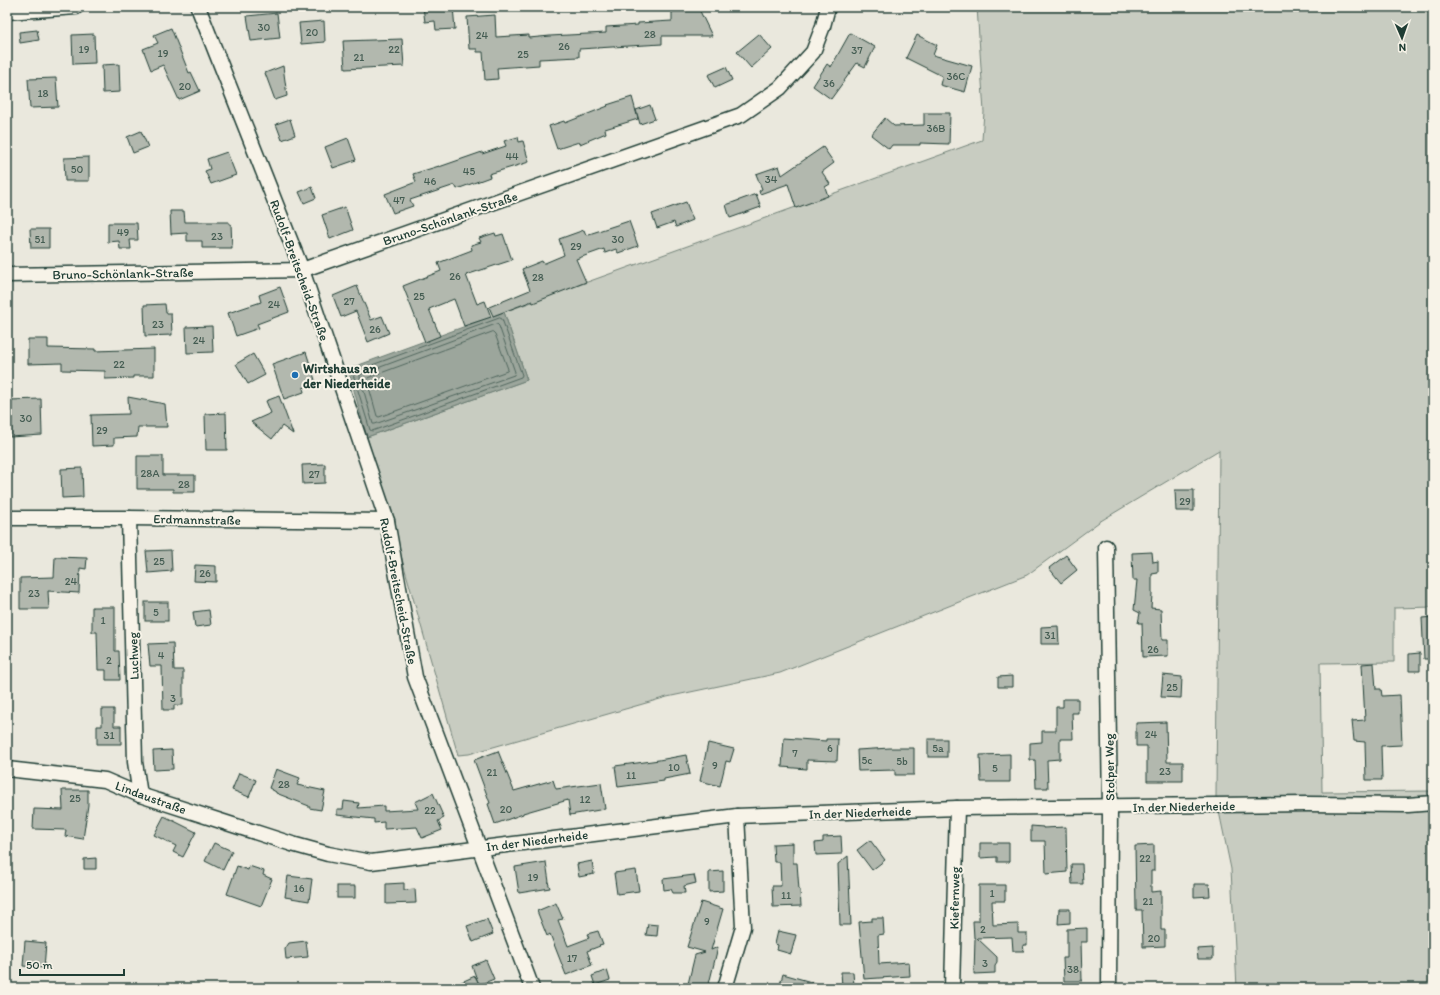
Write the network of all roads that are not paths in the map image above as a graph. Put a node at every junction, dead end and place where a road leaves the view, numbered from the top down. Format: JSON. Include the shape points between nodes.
{"nodes":[{"id":1,"x":76,"y":7,"type":"edge"},
{"id":2,"x":198,"y":7,"type":"edge"},
{"id":3,"x":828,"y":7,"type":"edge"},
{"id":4,"x":7,"y":12,"type":"edge"},
{"id":5,"x":302,"y":270,"type":"junction"},
{"id":6,"x":7,"y":274,"type":"edge"},
{"id":7,"x":7,"y":518,"type":"edge"},
{"id":8,"x":129,"y":518,"type":"junction"},
{"id":9,"x":387,"y":521,"type":"junction"},
{"id":10,"x":1106,"y":547,"type":"dead end"},
{"id":11,"x":7,"y":769,"type":"edge"},
{"id":12,"x":140,"y":795,"type":"junction"},
{"id":13,"x":1433,"y":803,"type":"edge"},
{"id":14,"x":1110,"y":807,"type":"junction"},
{"id":15,"x":957,"y":808,"type":"junction"},
{"id":16,"x":736,"y":816,"type":"junction"},
{"id":17,"x":292,"y":844,"type":"joint"},
{"id":18,"x":478,"y":847,"type":"junction"},
{"id":19,"x":532,"y":988,"type":"edge"},
{"id":20,"x":725,"y":988,"type":"edge"},
{"id":21,"x":952,"y":988,"type":"edge"},
{"id":22,"x":1109,"y":988,"type":"edge"}],
"edges":[{"from":1,"to":4,"type":"street"},
{"from":2,"to":5,"type":"street","name":"Rudolf-Breitscheid-Straße"},
{"from":3,"to":5,"type":"street","name":"Bruno-Schönlank-Straße","via":[[813,52],[780,88],[741,115]]},
{"from":5,"to":6,"type":"street","name":"Bruno-Schönlank-Straße"},
{"from":5,"to":9,"type":"street","name":"Rudolf-Breitscheid-Straße"},
{"from":7,"to":8,"type":"street","name":"Erdmannstraße"},
{"from":8,"to":9,"type":"street","name":"Erdmannstraße"},
{"from":8,"to":12,"type":"street","name":"Luchweg","via":[[135,762]]},
{"from":9,"to":18,"type":"street","name":"Rudolf-Breitscheid-Straße","via":[[415,677]]},
{"from":10,"to":14,"type":"street","name":"Stolper Weg"},
{"from":11,"to":12,"type":"street","name":"Lindaustraße","via":[[105,780]]},
{"from":12,"to":17,"type":"street","name":"Lindaustraße"},
{"from":13,"to":14,"type":"street","name":"In der Niederheide"},
{"from":14,"to":15,"type":"street","name":"In der Niederheide"},
{"from":14,"to":22,"type":"street","name":"Stolper Weg"},
{"from":15,"to":16,"type":"street","name":"In der Niederheide"},
{"from":15,"to":21,"type":"street","name":"Kiefernweg"},
{"from":16,"to":18,"type":"street","name":"In der Niederheide"},
{"from":16,"to":20,"type":"street","via":[[744,927]]},
{"from":17,"to":18,"type":"street","name":"In der Niederheide","via":[[371,862]]},
{"from":18,"to":19,"type":"street","name":"Rudolf-Breitscheid-Straße"}]}
